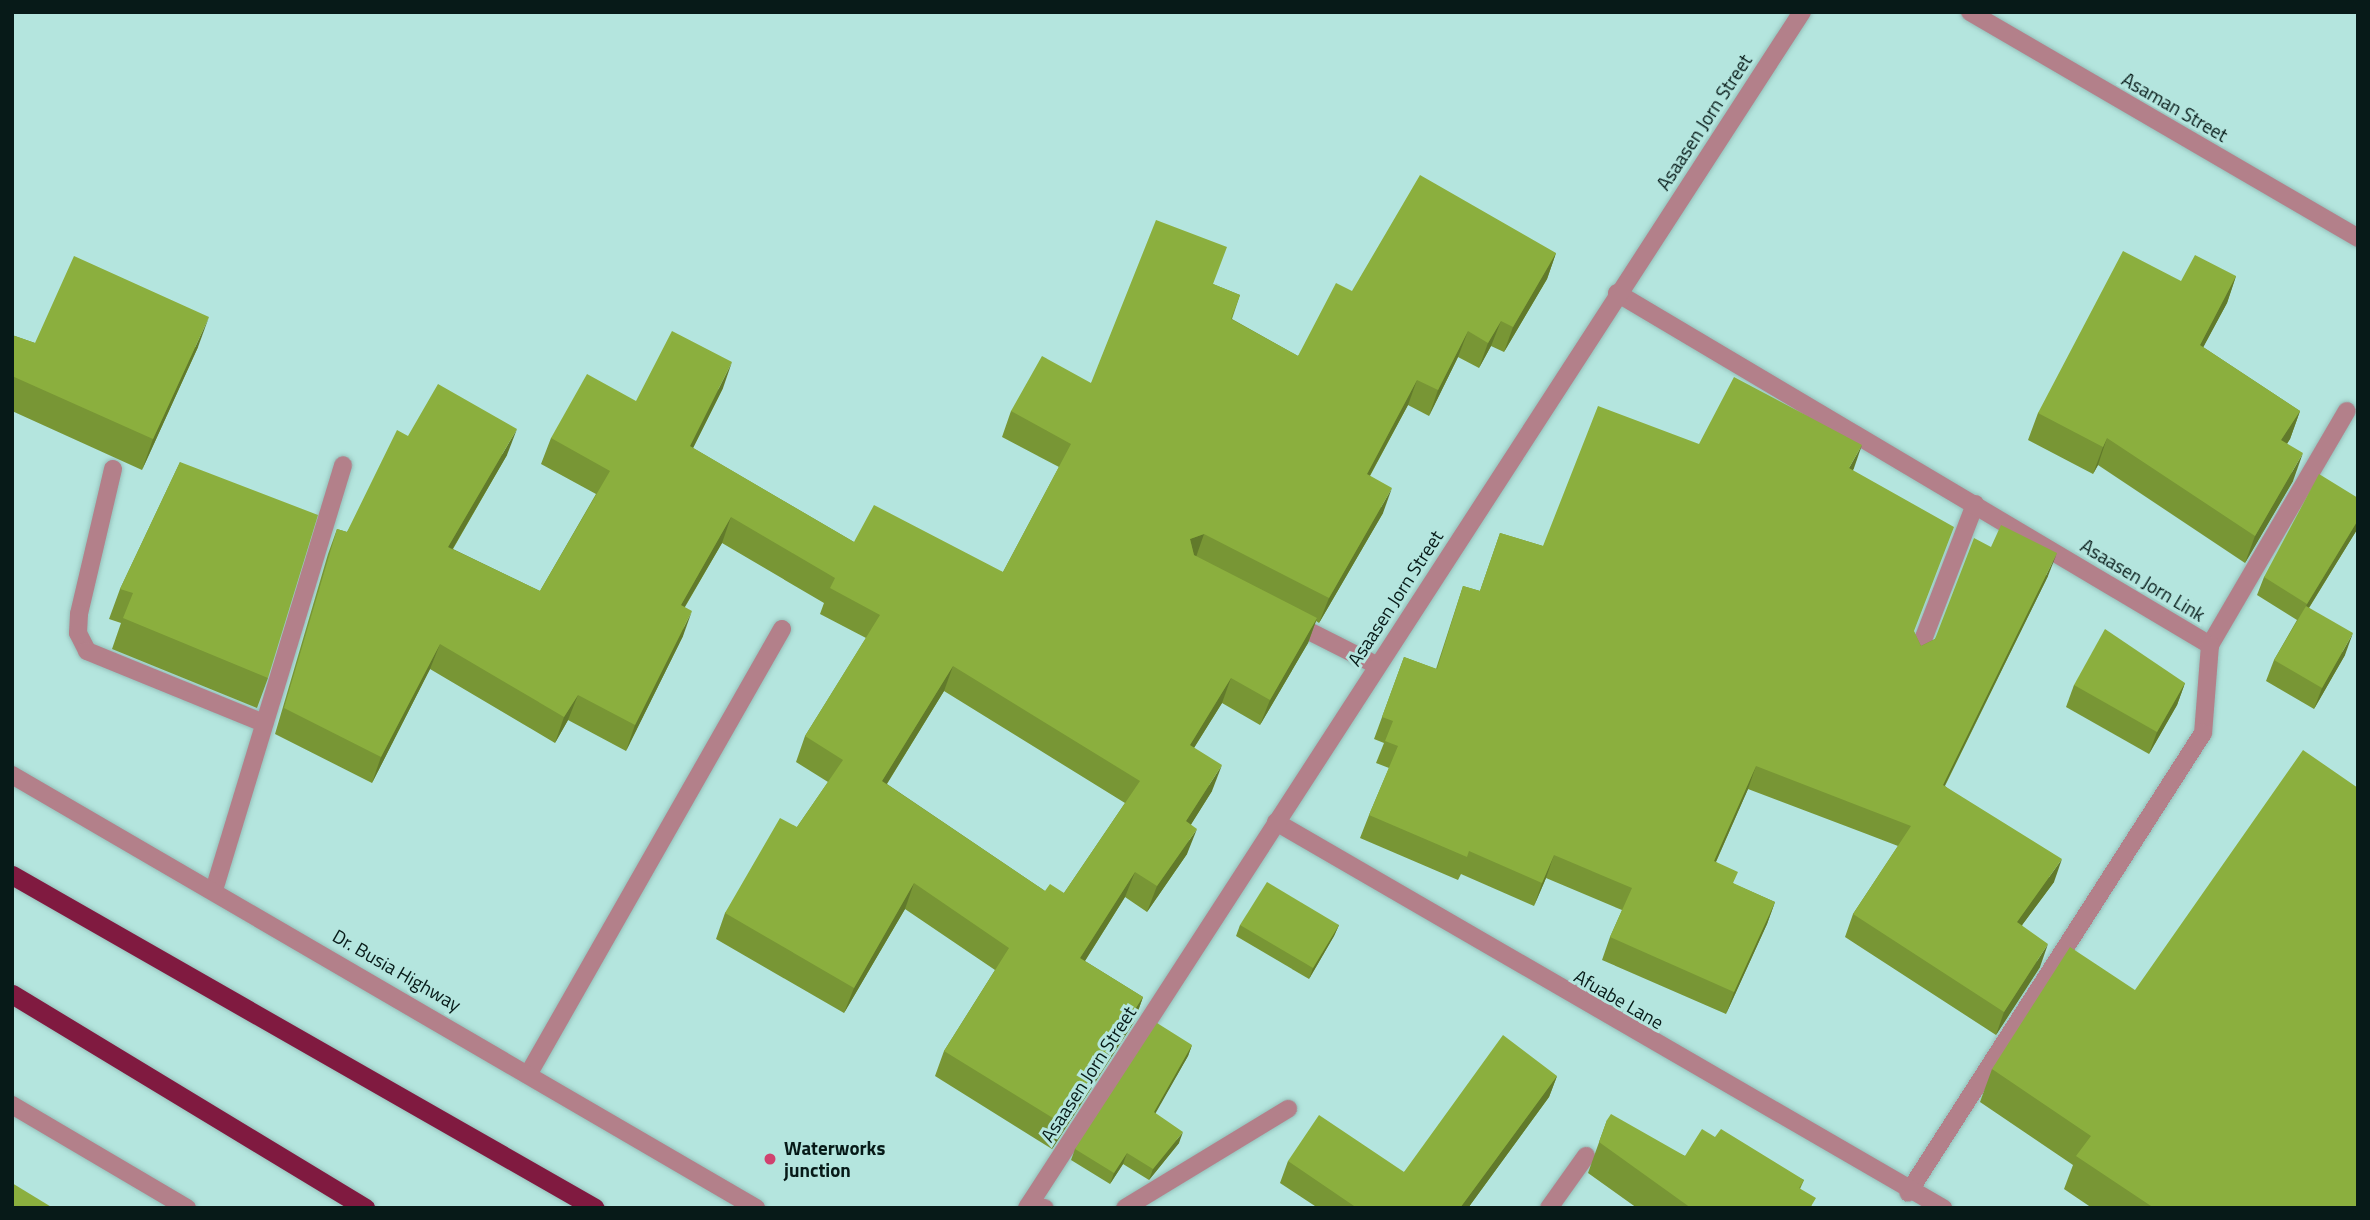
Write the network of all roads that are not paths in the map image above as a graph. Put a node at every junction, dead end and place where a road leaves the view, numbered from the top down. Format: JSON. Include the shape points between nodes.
{"nodes":[{"id":1,"x":1802,"y":12,"type":"edge"},
{"id":2,"x":1970,"y":12,"type":"edge"},
{"id":3,"x":2358,"y":237,"type":"edge"},
{"id":4,"x":1617,"y":293,"type":"junction"},
{"id":5,"x":2347,"y":411,"type":"dead end"},
{"id":6,"x":343,"y":465,"type":"dead end"},
{"id":7,"x":113,"y":469,"type":"dead end"},
{"id":8,"x":1975,"y":505,"type":"junction"},
{"id":9,"x":1277,"y":615,"type":"edge"},
{"id":10,"x":782,"y":629,"type":"dead end"},
{"id":11,"x":2210,"y":645,"type":"junction"},
{"id":12,"x":1916,"y":658,"type":"edge"},
{"id":13,"x":1376,"y":666,"type":"junction"},
{"id":14,"x":261,"y":722,"type":"junction"},
{"id":15,"x":12,"y":775,"type":"edge"},
{"id":16,"x":1276,"y":822,"type":"junction"},
{"id":17,"x":12,"y":875,"type":"edge"},
{"id":18,"x":214,"y":890,"type":"junction"},
{"id":19,"x":12,"y":994,"type":"edge"},
{"id":20,"x":529,"y":1073,"type":"junction"},
{"id":21,"x":12,"y":1105,"type":"edge"},
{"id":22,"x":1288,"y":1109,"type":"dead end"},
{"id":23,"x":1586,"y":1156,"type":"dead end"},
{"id":24,"x":1908,"y":1193,"type":"junction"},
{"id":25,"x":1033,"y":1207,"type":"edge"},
{"id":26,"x":187,"y":1208,"type":"edge"},
{"id":27,"x":365,"y":1208,"type":"edge"},
{"id":28,"x":595,"y":1208,"type":"edge"},
{"id":29,"x":756,"y":1208,"type":"edge"},
{"id":30,"x":1125,"y":1208,"type":"edge"},
{"id":31,"x":1549,"y":1208,"type":"edge"},
{"id":32,"x":1943,"y":1208,"type":"edge"}],
"edges":[{"from":1,"to":4,"type":"street","name":"Asaasen Jorn Street"},
{"from":2,"to":3,"type":"street","name":"Asaman Street"},
{"from":4,"to":8,"type":"street","name":"Asaasen Jorn Link"},
{"from":4,"to":13,"type":"street","name":"Asaasen Jorn Street"},
{"from":5,"to":11,"type":"street"},
{"from":6,"to":14,"type":"street"},
{"from":7,"to":14,"type":"street","via":[[79,614],[78,634],[87,651]]},
{"from":8,"to":11,"type":"street","name":"Asaasen Jorn Link"},
{"from":8,"to":12,"type":"street"},
{"from":9,"to":13,"type":"street"},
{"from":10,"to":20,"type":"street"},
{"from":11,"to":24,"type":"street","name":"Asaasen Jorn Link","via":[[2203,733]]},
{"from":13,"to":16,"type":"street","name":"Asaasen Jorn Street"},
{"from":14,"to":18,"type":"street"},
{"from":15,"to":18,"type":"street","name":"Dr. Busia Highway"},
{"from":16,"to":24,"type":"street","name":"Afuabe Lane"},
{"from":16,"to":25,"type":"street","name":"Asaasen Jorn Street"},
{"from":17,"to":28,"type":"highway"},
{"from":18,"to":20,"type":"street","name":"Dr. Busia Highway"},
{"from":19,"to":27,"type":"highway"},
{"from":20,"to":29,"type":"street","name":"Dr. Busia Highway"},
{"from":21,"to":26,"type":"street"},
{"from":22,"to":30,"type":"street"},
{"from":23,"to":31,"type":"street"},
{"from":24,"to":32,"type":"street","name":"Afuabe Lane"}]}
